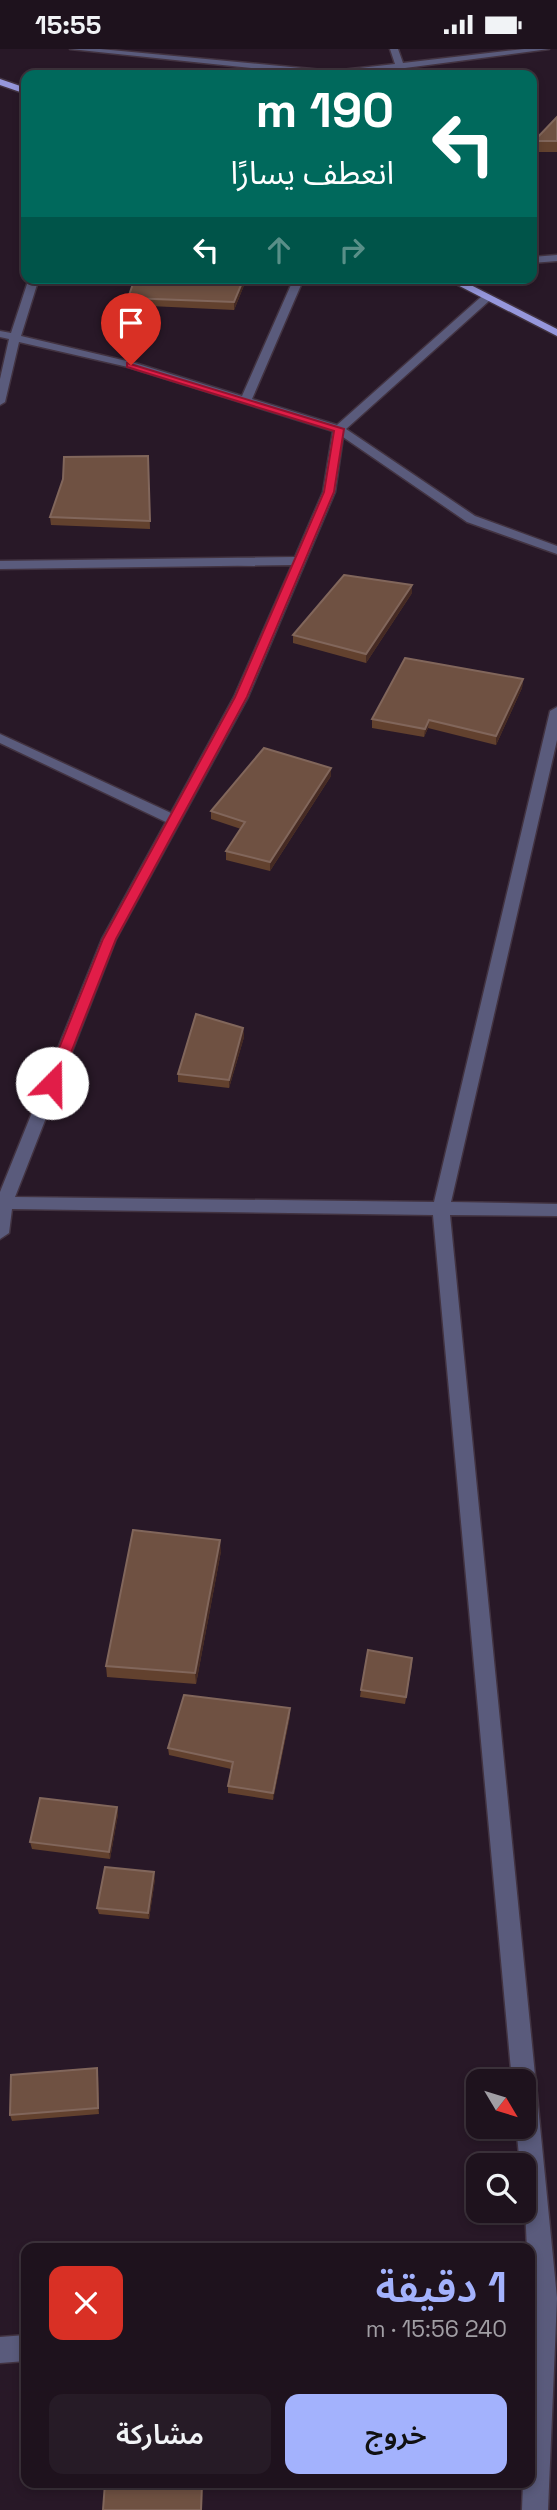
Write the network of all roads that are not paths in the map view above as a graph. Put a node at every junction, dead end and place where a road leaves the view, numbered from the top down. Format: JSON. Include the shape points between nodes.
{"nodes":[{"id":1,"x":75,"y":49,"type":"edge"},
{"id":2,"x":394,"y":49,"type":"edge"},
{"id":3,"x":545,"y":49,"type":"edge"},
{"id":4,"x":272,"y":70,"type":"edge"},
{"id":5,"x":401,"y":70,"type":"edge"},
{"id":6,"x":414,"y":70,"type":"edge"},
{"id":7,"x":0,"y":82,"type":"edge"},
{"id":8,"x":21,"y":89,"type":"edge"},
{"id":9,"x":557,"y":258,"type":"edge"},
{"id":10,"x":537,"y":260,"type":"edge"},
{"id":11,"x":32,"y":284,"type":"edge"},
{"id":12,"x":296,"y":284,"type":"edge"},
{"id":13,"x":459,"y":284,"type":"edge"},
{"id":14,"x":485,"y":299,"type":"junction"},
{"id":15,"x":557,"y":333,"type":"edge"},
{"id":16,"x":0,"y":334,"type":"edge"},
{"id":17,"x":15,"y":338,"type":"junction"},
{"id":18,"x":246,"y":400,"type":"junction"},
{"id":19,"x":0,"y":402,"type":"edge"},
{"id":20,"x":339,"y":429,"type":"junction"},
{"id":21,"x":557,"y":550,"type":"edge"},
{"id":22,"x":299,"y":561,"type":"junction"},
{"id":23,"x":0,"y":565,"type":"edge"},
{"id":24,"x":557,"y":711,"type":"edge"},
{"id":25,"x":0,"y":738,"type":"edge"},
{"id":26,"x":174,"y":820,"type":"junction"},
{"id":27,"x":2,"y":1203,"type":"edge"},
{"id":28,"x":441,"y":1207,"type":"junction"},
{"id":29,"x":557,"y":1210,"type":"edge"},
{"id":30,"x":0,"y":1233,"type":"edge"},
{"id":31,"x":544,"y":2314,"type":"edge"},
{"id":32,"x":21,"y":2348,"type":"edge"},
{"id":33,"x":0,"y":2350,"type":"edge"},
{"id":34,"x":535,"y":2510,"type":"edge"}],
"edges":[{"from":1,"to":4,"type":"street"},
{"from":2,"to":5,"type":"street"},
{"from":3,"to":6,"type":"street"},
{"from":7,"to":8,"type":"main road"},
{"from":9,"to":10,"type":"street"},
{"from":11,"to":17,"type":"street"},
{"from":12,"to":18,"type":"street"},
{"from":13,"to":14,"type":"main road"},
{"from":14,"to":15,"type":"main road"},
{"from":14,"to":20,"type":"street"},
{"from":16,"to":17,"type":"street"},
{"from":17,"to":18,"type":"street","via":[[131,365]]},
{"from":17,"to":19,"type":"street"},
{"from":18,"to":20,"type":"street"},
{"from":20,"to":21,"type":"street","via":[[471,519]]},
{"from":20,"to":22,"type":"street","via":[[329,492]]},
{"from":22,"to":23,"type":"street"},
{"from":22,"to":26,"type":"street","via":[[241,697]]},
{"from":24,"to":28,"type":"street"},
{"from":25,"to":26,"type":"street"},
{"from":26,"to":27,"type":"street","via":[[109,939]]},
{"from":27,"to":28,"type":"street"},
{"from":27,"to":30,"type":"street"},
{"from":28,"to":29,"type":"street"},
{"from":28,"to":31,"type":"street"},
{"from":31,"to":34,"type":"street"},
{"from":32,"to":33,"type":"street"}]}
